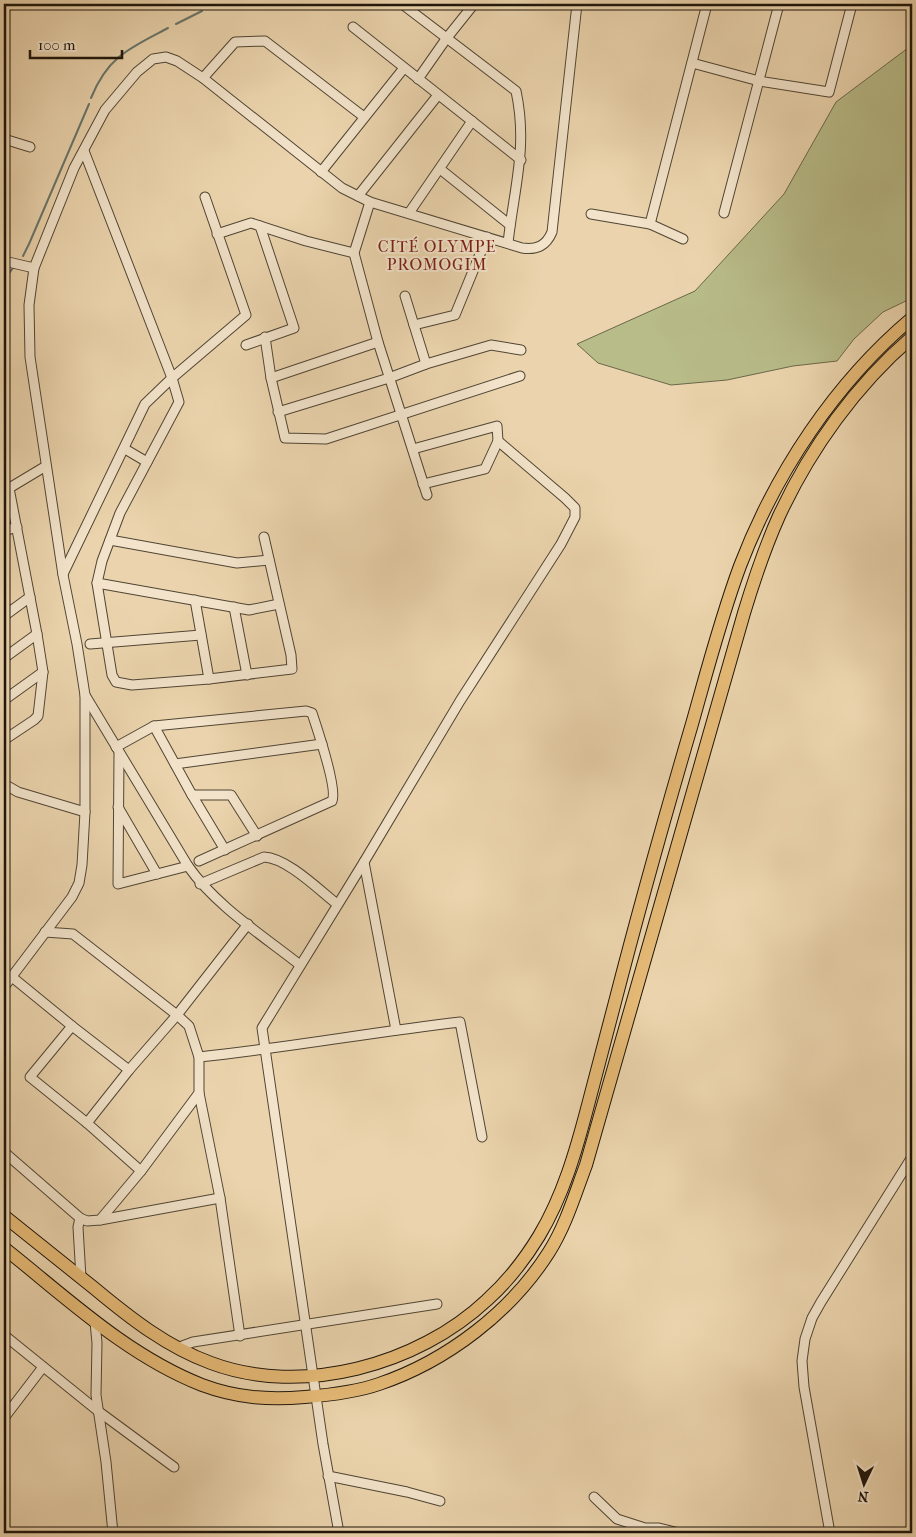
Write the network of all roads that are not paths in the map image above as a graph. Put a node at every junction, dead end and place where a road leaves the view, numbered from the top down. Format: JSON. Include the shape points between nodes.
{"nodes":[{"id":1,"x":402,"y":4,"type":"edge"},
{"id":2,"x":474,"y":4,"type":"edge"},
{"id":3,"x":577,"y":4,"type":"edge"},
{"id":4,"x":707,"y":4,"type":"edge"},
{"id":5,"x":779,"y":4,"type":"edge"},
{"id":6,"x":852,"y":4,"type":"edge"},
{"id":7,"x":353,"y":27,"type":"dead end"},
{"id":8,"x":446,"y":38,"type":"junction"},
{"id":9,"x":692,"y":63,"type":"junction"},
{"id":10,"x":404,"y":68,"type":"junction"},
{"id":11,"x":203,"y":78,"type":"junction"},
{"id":12,"x":418,"y":79,"type":"junction"},
{"id":13,"x":759,"y":81,"type":"junction"},
{"id":14,"x":438,"y":95,"type":"junction"},
{"id":15,"x":364,"y":116,"type":"junction"},
{"id":16,"x":472,"y":121,"type":"junction"},
{"id":17,"x":4,"y":139,"type":"edge"},
{"id":18,"x":30,"y":147,"type":"dead end"},
{"id":19,"x":84,"y":151,"type":"junction"},
{"id":20,"x":521,"y":160,"type":"junction"},
{"id":21,"x":440,"y":170,"type":"junction"},
{"id":22,"x":321,"y":172,"type":"junction"},
{"id":23,"x":358,"y":196,"type":"junction"},
{"id":24,"x":205,"y":198,"type":"dead end"},
{"id":25,"x":370,"y":202,"type":"junction"},
{"id":26,"x":408,"y":213,"type":"junction"},
{"id":27,"x":724,"y":213,"type":"dead end"},
{"id":28,"x":591,"y":214,"type":"dead end"},
{"id":29,"x":650,"y":224,"type":"junction"},
{"id":30,"x":510,"y":225,"type":"junction"},
{"id":31,"x":260,"y":226,"type":"junction"},
{"id":32,"x":217,"y":234,"type":"junction"},
{"id":33,"x":487,"y":237,"type":"junction"},
{"id":34,"x":683,"y":240,"type":"dead end"},
{"id":35,"x":508,"y":243,"type":"junction"},
{"id":36,"x":354,"y":253,"type":"junction"},
{"id":37,"x":4,"y":261,"type":"edge"},
{"id":38,"x":34,"y":268,"type":"junction"},
{"id":39,"x":405,"y":296,"type":"dead end"},
{"id":40,"x":912,"y":318,"type":"edge"},
{"id":41,"x":414,"y":325,"type":"junction"},
{"id":42,"x":912,"y":337,"type":"edge"},
{"id":43,"x":265,"y":338,"type":"junction"},
{"id":44,"x":378,"y":342,"type":"junction"},
{"id":45,"x":246,"y":345,"type":"dead end"},
{"id":46,"x":521,"y":350,"type":"dead end"},
{"id":47,"x":426,"y":364,"type":"junction"},
{"id":48,"x":520,"y":376,"type":"dead end"},
{"id":49,"x":172,"y":378,"type":"junction"},
{"id":50,"x":271,"y":378,"type":"junction"},
{"id":51,"x":389,"y":378,"type":"junction"},
{"id":52,"x":278,"y":412,"type":"junction"},
{"id":53,"x":401,"y":414,"type":"junction"},
{"id":54,"x":498,"y":442,"type":"junction"},
{"id":55,"x":125,"y":449,"type":"junction"},
{"id":56,"x":413,"y":449,"type":"junction"},
{"id":57,"x":147,"y":462,"type":"junction"},
{"id":58,"x":46,"y":466,"type":"junction"},
{"id":59,"x":423,"y":484,"type":"junction"},
{"id":60,"x":6,"y":490,"type":"edge"},
{"id":61,"x":427,"y":495,"type":"dead end"},
{"id":62,"x":17,"y":526,"type":"junction"},
{"id":63,"x":4,"y":531,"type":"edge"},
{"id":64,"x":264,"y":537,"type":"dead end"},
{"id":65,"x":110,"y":540,"type":"junction"},
{"id":66,"x":269,"y":560,"type":"junction"},
{"id":67,"x":63,"y":575,"type":"junction"},
{"id":68,"x":97,"y":583,"type":"junction"},
{"id":69,"x":30,"y":597,"type":"junction"},
{"id":70,"x":194,"y":600,"type":"junction"},
{"id":71,"x":279,"y":604,"type":"junction"},
{"id":72,"x":234,"y":607,"type":"junction"},
{"id":73,"x":4,"y":616,"type":"edge"},
{"id":74,"x":37,"y":634,"type":"junction"},
{"id":75,"x":201,"y":634,"type":"junction"},
{"id":76,"x":107,"y":643,"type":"junction"},
{"id":77,"x":90,"y":644,"type":"dead end"},
{"id":78,"x":4,"y":658,"type":"edge"},
{"id":79,"x":43,"y":672,"type":"junction"},
{"id":80,"x":247,"y":675,"type":"junction"},
{"id":81,"x":209,"y":679,"type":"junction"},
{"id":82,"x":85,"y":695,"type":"junction"},
{"id":83,"x":4,"y":700,"type":"edge"},
{"id":84,"x":154,"y":726,"type":"junction"},
{"id":85,"x":4,"y":739,"type":"edge"},
{"id":86,"x":322,"y":744,"type":"junction"},
{"id":87,"x":118,"y":750,"type":"junction"},
{"id":88,"x":175,"y":764,"type":"junction"},
{"id":89,"x":4,"y":784,"type":"edge"},
{"id":90,"x":192,"y":794,"type":"junction"},
{"id":91,"x":118,"y":808,"type":"junction"},
{"id":92,"x":85,"y":812,"type":"junction"},
{"id":93,"x":257,"y":836,"type":"junction"},
{"id":94,"x":225,"y":850,"type":"junction"},
{"id":95,"x":199,"y":861,"type":"dead end"},
{"id":96,"x":364,"y":862,"type":"junction"},
{"id":97,"x":188,"y":866,"type":"junction"},
{"id":98,"x":157,"y":874,"type":"junction"},
{"id":99,"x":200,"y":884,"type":"junction"},
{"id":100,"x":337,"y":904,"type":"junction"},
{"id":101,"x":248,"y":924,"type":"junction"},
{"id":102,"x":45,"y":932,"type":"junction"},
{"id":103,"x":300,"y":965,"type":"junction"},
{"id":104,"x":12,"y":977,"type":"junction"},
{"id":105,"x":4,"y":987,"type":"edge"},
{"id":106,"x":177,"y":1015,"type":"junction"},
{"id":107,"x":72,"y":1026,"type":"junction"},
{"id":108,"x":396,"y":1030,"type":"junction"},
{"id":109,"x":264,"y":1050,"type":"junction"},
{"id":110,"x":199,"y":1057,"type":"junction"},
{"id":111,"x":129,"y":1070,"type":"junction"},
{"id":112,"x":199,"y":1093,"type":"junction"},
{"id":113,"x":87,"y":1123,"type":"junction"},
{"id":114,"x":482,"y":1138,"type":"dead end"},
{"id":115,"x":4,"y":1152,"type":"edge"},
{"id":116,"x":912,"y":1157,"type":"edge"},
{"id":117,"x":142,"y":1171,"type":"junction"},
{"id":118,"x":220,"y":1198,"type":"junction"},
{"id":119,"x":4,"y":1216,"type":"edge"},
{"id":120,"x":80,"y":1218,"type":"junction"},
{"id":121,"x":100,"y":1220,"type":"junction"},
{"id":122,"x":4,"y":1248,"type":"edge"},
{"id":123,"x":81,"y":1278,"type":"junction"},
{"id":124,"x":436,"y":1304,"type":"dead end"},
{"id":125,"x":95,"y":1322,"type":"junction"},
{"id":126,"x":306,"y":1325,"type":"junction"},
{"id":127,"x":4,"y":1335,"type":"edge"},
{"id":128,"x":240,"y":1336,"type":"junction"},
{"id":129,"x":177,"y":1348,"type":"junction"},
{"id":130,"x":43,"y":1367,"type":"junction"},
{"id":131,"x":313,"y":1376,"type":"junction"},
{"id":132,"x":316,"y":1396,"type":"junction"},
{"id":133,"x":98,"y":1411,"type":"junction"},
{"id":134,"x":4,"y":1418,"type":"edge"},
{"id":135,"x":174,"y":1467,"type":"dead end"},
{"id":136,"x":328,"y":1476,"type":"junction"},
{"id":137,"x":594,"y":1497,"type":"dead end"},
{"id":138,"x":440,"y":1500,"type":"dead end"},
{"id":139,"x":113,"y":1533,"type":"edge"},
{"id":140,"x":339,"y":1533,"type":"edge"},
{"id":141,"x":680,"y":1533,"type":"edge"},
{"id":142,"x":830,"y":1533,"type":"edge"}],
"edges":[{"from":1,"to":8,"type":"street"},
{"from":2,"to":8,"type":"street"},
{"from":3,"to":35,"type":"street","via":[[552,232],[546,243],[532,249]]},
{"from":4,"to":9,"type":"street"},
{"from":5,"to":13,"type":"street"},
{"from":6,"to":13,"type":"street","via":[[829,92]]},
{"from":7,"to":10,"type":"street"},
{"from":8,"to":12,"type":"street"},
{"from":8,"to":20,"type":"street","via":[[516,91],[522,131]]},
{"from":9,"to":13,"type":"street"},
{"from":9,"to":29,"type":"street"},
{"from":10,"to":12,"type":"street"},
{"from":10,"to":15,"type":"street"},
{"from":11,"to":15,"type":"street","via":[[235,42],[265,41]]},
{"from":11,"to":19,"type":"street","via":[[177,61],[153,59],[137,72],[105,110]]},
{"from":11,"to":22,"type":"street"},
{"from":12,"to":14,"type":"street"},
{"from":13,"to":27,"type":"street"},
{"from":14,"to":16,"type":"street"},
{"from":14,"to":23,"type":"street"},
{"from":15,"to":22,"type":"street"},
{"from":16,"to":20,"type":"street"},
{"from":16,"to":21,"type":"street"},
{"from":17,"to":18,"type":"street"},
{"from":19,"to":38,"type":"street","via":[[74,168]]},
{"from":19,"to":49,"type":"street"},
{"from":20,"to":30,"type":"street"},
{"from":21,"to":26,"type":"street"},
{"from":21,"to":30,"type":"street"},
{"from":22,"to":23,"type":"street"},
{"from":23,"to":25,"type":"street"},
{"from":24,"to":32,"type":"street"},
{"from":25,"to":26,"type":"street"},
{"from":25,"to":36,"type":"street"},
{"from":26,"to":33,"type":"street"},
{"from":28,"to":29,"type":"street"},
{"from":29,"to":34,"type":"street"},
{"from":30,"to":35,"type":"street"},
{"from":31,"to":32,"type":"street","via":[[251,223]]},
{"from":31,"to":36,"type":"street"},
{"from":31,"to":43,"type":"street","via":[[294,328]]},
{"from":32,"to":49,"type":"street","via":[[246,315]]},
{"from":33,"to":35,"type":"street"},
{"from":33,"to":41,"type":"street","via":[[455,315]]},
{"from":36,"to":44,"type":"street"},
{"from":37,"to":38,"type":"street"},
{"from":38,"to":58,"type":"street","via":[[29,305],[30,357]]},
{"from":39,"to":41,"type":"street"},
{"from":40,"to":131,"type":"highway","via":[[888,338],[830,404],[798,450],[769,501],[740,565],[645,885],[573,1161],[554,1210],[510,1277],[456,1325],[396,1356],[354,1370]]},
{"from":41,"to":47,"type":"street"},
{"from":42,"to":132,"type":"highway","via":[[842,412],[810,457],[779,516],[757,571],[586,1165],[550,1251],[524,1287],[471,1335],[442,1355],[379,1384]]},
{"from":43,"to":45,"type":"street"},
{"from":43,"to":50,"type":"street"},
{"from":44,"to":50,"type":"street"},
{"from":44,"to":51,"type":"street"},
{"from":46,"to":47,"type":"street","via":[[491,345]]},
{"from":47,"to":51,"type":"street"},
{"from":48,"to":53,"type":"street"},
{"from":49,"to":55,"type":"street","via":[[146,404]]},
{"from":49,"to":57,"type":"street","via":[[179,402]]},
{"from":50,"to":52,"type":"street"},
{"from":51,"to":52,"type":"street"},
{"from":51,"to":53,"type":"street"},
{"from":52,"to":53,"type":"street","via":[[285,438],[326,439]]},
{"from":53,"to":56,"type":"street"},
{"from":54,"to":56,"type":"street","via":[[497,426]]},
{"from":54,"to":59,"type":"street","via":[[486,469]]},
{"from":54,"to":96,"type":"street","via":[[565,498],[575,508],[575,517]]},
{"from":55,"to":57,"type":"street"},
{"from":55,"to":67,"type":"street"},
{"from":56,"to":59,"type":"street"},
{"from":57,"to":65,"type":"street","via":[[120,513]]},
{"from":58,"to":60,"type":"street"},
{"from":58,"to":67,"type":"street"},
{"from":59,"to":61,"type":"street"},
{"from":60,"to":62,"type":"street"},
{"from":62,"to":63,"type":"street"},
{"from":62,"to":69,"type":"street"},
{"from":64,"to":66,"type":"street"},
{"from":65,"to":66,"type":"street","via":[[237,563]]},
{"from":65,"to":68,"type":"street"},
{"from":66,"to":71,"type":"street"},
{"from":67,"to":82,"type":"street"},
{"from":68,"to":70,"type":"street"},
{"from":68,"to":76,"type":"street"},
{"from":69,"to":73,"type":"street"},
{"from":69,"to":74,"type":"street"},
{"from":70,"to":72,"type":"street"},
{"from":70,"to":75,"type":"street"},
{"from":71,"to":72,"type":"street","via":[[250,610]]},
{"from":71,"to":80,"type":"street","via":[[292,670]]},
{"from":72,"to":80,"type":"street"},
{"from":74,"to":78,"type":"street"},
{"from":74,"to":79,"type":"street"},
{"from":75,"to":76,"type":"street"},
{"from":75,"to":81,"type":"street"},
{"from":76,"to":77,"type":"street"},
{"from":76,"to":81,"type":"street","via":[[116,682],[132,685]]},
{"from":79,"to":83,"type":"street"},
{"from":79,"to":85,"type":"street","via":[[38,716]]},
{"from":80,"to":81,"type":"street"},
{"from":82,"to":87,"type":"street"},
{"from":82,"to":92,"type":"street"},
{"from":84,"to":86,"type":"street","via":[[306,711],[312,712]]},
{"from":84,"to":87,"type":"street"},
{"from":84,"to":88,"type":"street"},
{"from":86,"to":88,"type":"street"},
{"from":86,"to":93,"type":"street","via":[[334,792],[332,801]]},
{"from":87,"to":91,"type":"street"},
{"from":87,"to":97,"type":"street"},
{"from":88,"to":90,"type":"street"},
{"from":89,"to":92,"type":"street","via":[[18,792]]},
{"from":90,"to":93,"type":"street","via":[[231,796]]},
{"from":90,"to":94,"type":"street"},
{"from":91,"to":98,"type":"street"},
{"from":91,"to":98,"type":"street","via":[[118,884]]},
{"from":92,"to":102,"type":"street","via":[[79,883]]},
{"from":93,"to":94,"type":"street"},
{"from":94,"to":95,"type":"street"},
{"from":96,"to":100,"type":"street"},
{"from":96,"to":108,"type":"street"},
{"from":97,"to":98,"type":"street"},
{"from":97,"to":99,"type":"street"},
{"from":99,"to":100,"type":"street","via":[[264,857],[274,857]]},
{"from":99,"to":101,"type":"street"},
{"from":100,"to":103,"type":"street"},
{"from":101,"to":103,"type":"street"},
{"from":101,"to":106,"type":"street"},
{"from":102,"to":104,"type":"street"},
{"from":102,"to":106,"type":"street","via":[[73,934]]},
{"from":103,"to":109,"type":"street","via":[[262,1028]]},
{"from":104,"to":105,"type":"street"},
{"from":104,"to":107,"type":"street"},
{"from":106,"to":110,"type":"street","via":[[189,1026]]},
{"from":106,"to":111,"type":"street"},
{"from":107,"to":111,"type":"street"},
{"from":107,"to":113,"type":"street","via":[[30,1077]]},
{"from":108,"to":109,"type":"street"},
{"from":108,"to":114,"type":"street","via":[[460,1022]]},
{"from":109,"to":110,"type":"street"},
{"from":109,"to":126,"type":"street"},
{"from":110,"to":112,"type":"street"},
{"from":111,"to":113,"type":"street"},
{"from":112,"to":117,"type":"street"},
{"from":112,"to":118,"type":"street"},
{"from":113,"to":117,"type":"street"},
{"from":115,"to":120,"type":"street"},
{"from":116,"to":142,"type":"street","via":[[817,1310],[805,1339],[802,1361],[804,1387]]},
{"from":117,"to":121,"type":"street"},
{"from":118,"to":121,"type":"street"},
{"from":118,"to":128,"type":"street"},
{"from":119,"to":123,"type":"highway"},
{"from":120,"to":121,"type":"street"},
{"from":120,"to":123,"type":"street"},
{"from":122,"to":125,"type":"highway"},
{"from":123,"to":129,"type":"highway","via":[[119,1309]]},
{"from":124,"to":126,"type":"street"},
{"from":125,"to":132,"type":"highway","via":[[149,1359],[202,1385],[235,1395],[274,1400]]},
{"from":125,"to":133,"type":"street"},
{"from":126,"to":128,"type":"street"},
{"from":126,"to":131,"type":"street"},
{"from":127,"to":130,"type":"street"},
{"from":128,"to":129,"type":"street","via":[[193,1342]]},
{"from":129,"to":131,"type":"highway","via":[[235,1371],[273,1377]]},
{"from":130,"to":133,"type":"street"},
{"from":130,"to":134,"type":"street"},
{"from":131,"to":132,"type":"street"},
{"from":132,"to":136,"type":"street"},
{"from":133,"to":135,"type":"street"},
{"from":133,"to":139,"type":"street"},
{"from":136,"to":138,"type":"street"},
{"from":136,"to":140,"type":"street"},
{"from":137,"to":141,"type":"street","via":[[617,1519],[645,1528]]}]}
